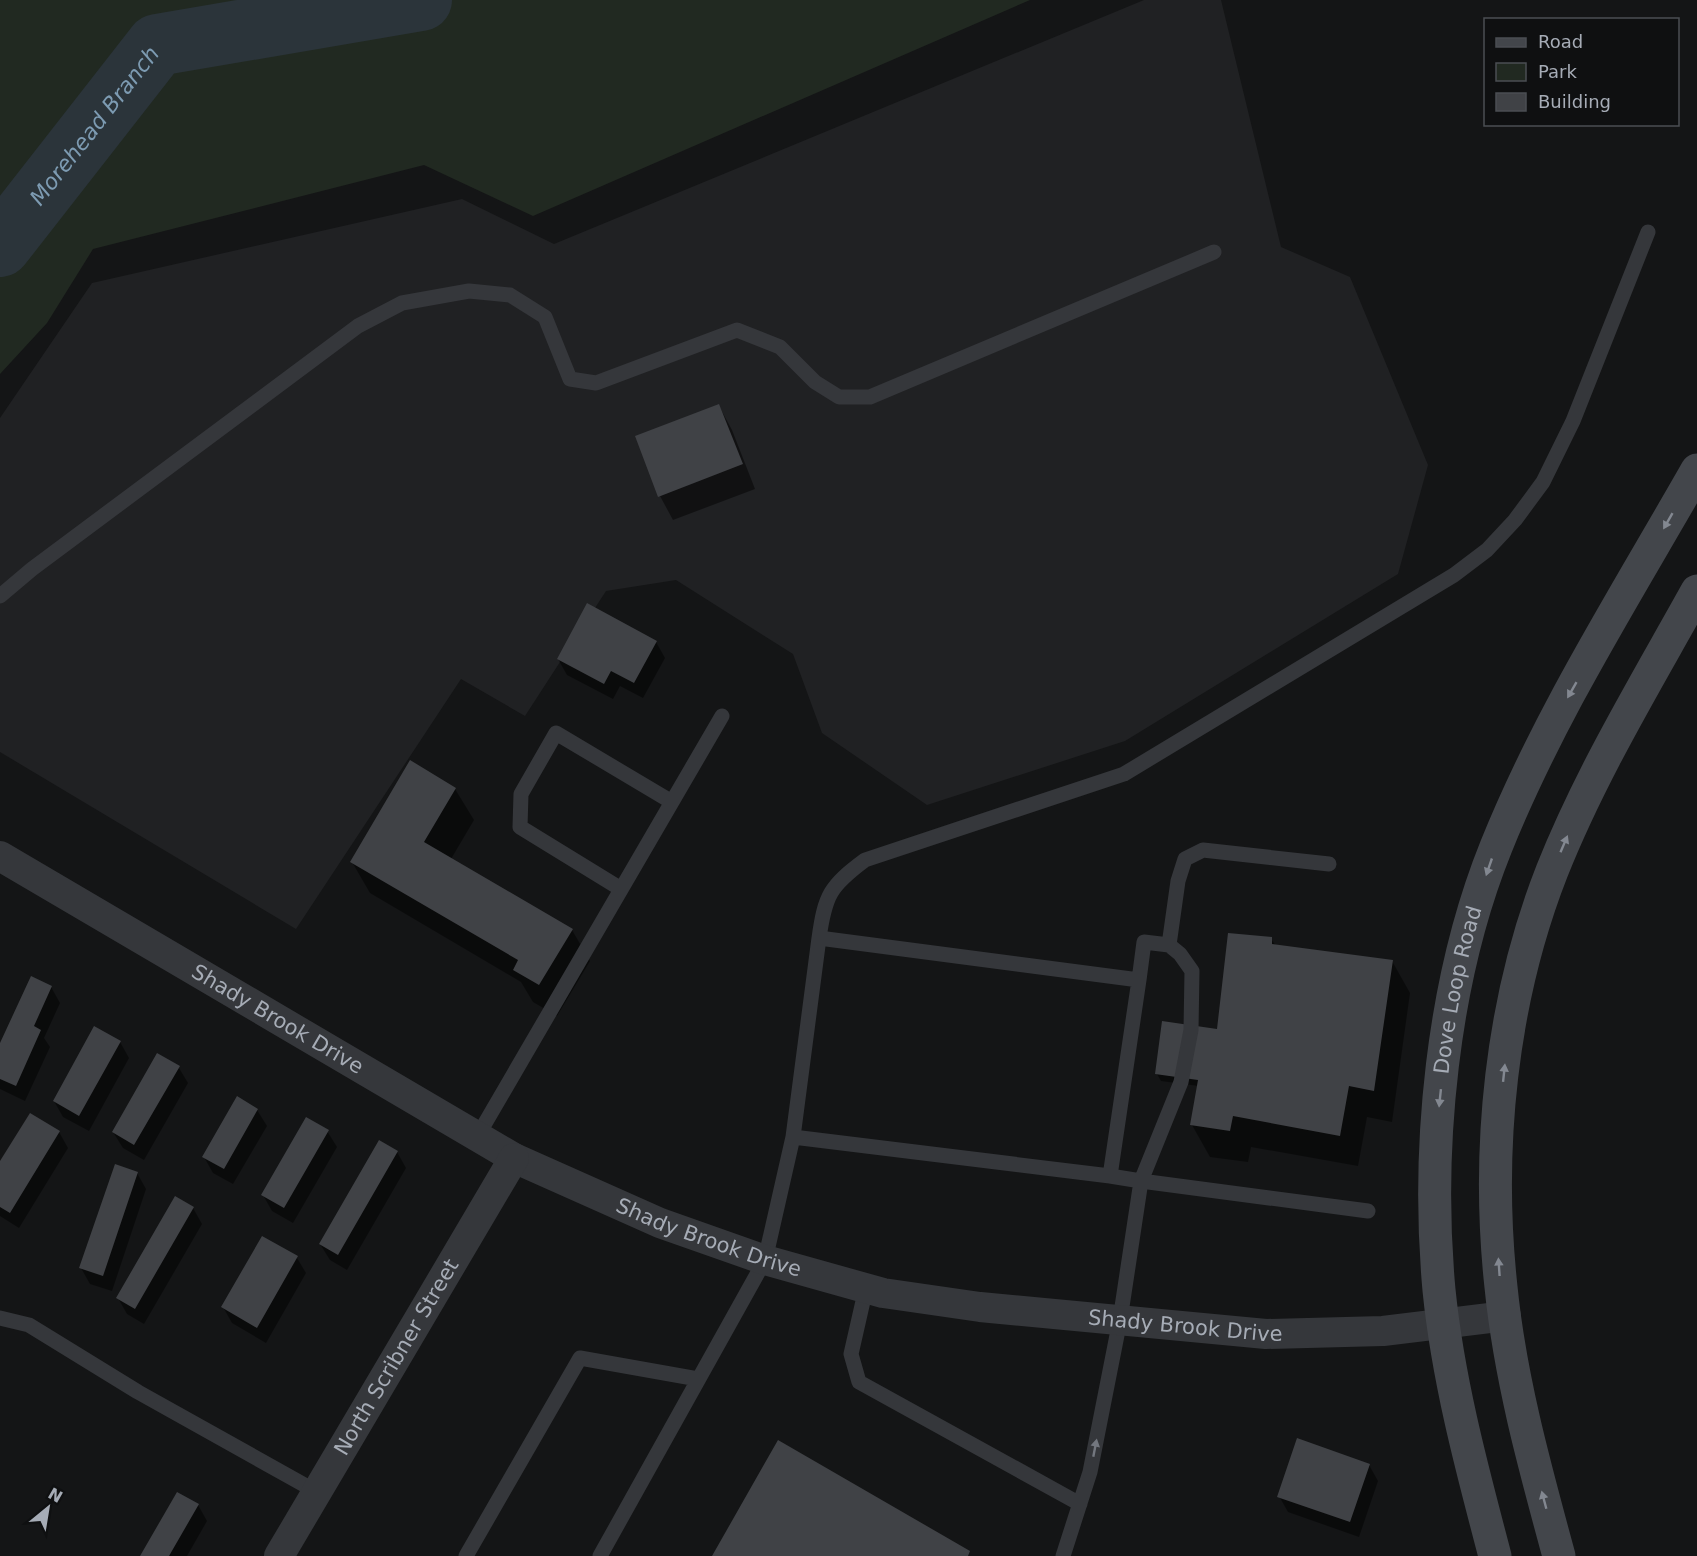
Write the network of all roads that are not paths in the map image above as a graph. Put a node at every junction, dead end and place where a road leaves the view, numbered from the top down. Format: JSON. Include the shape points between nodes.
{"nodes":[{"id":1,"x":1648,"y":232,"type":"dead end"},
{"id":2,"x":1214,"y":252,"type":"dead end"},
{"id":3,"x":1697,"y":470,"type":"edge"},
{"id":4,"x":1697,"y":591,"type":"edge"},
{"id":5,"x":0,"y":596,"type":"edge"},
{"id":6,"x":722,"y":716,"type":"dead end"},
{"id":7,"x":672,"y":802,"type":"junction"},
{"id":8,"x":0,"y":856,"type":"edge"},
{"id":9,"x":1329,"y":864,"type":"dead end"},
{"id":10,"x":621,"y":889,"type":"junction"},
{"id":11,"x":819,"y":938,"type":"junction"},
{"id":12,"x":1169,"y":945,"type":"junction"},
{"id":13,"x":1139,"y":980,"type":"junction"},
{"id":14,"x":477,"y":1137,"type":"junction"},
{"id":15,"x":794,"y":1137,"type":"junction"},
{"id":16,"x":514,"y":1158,"type":"junction"},
{"id":17,"x":1110,"y":1176,"type":"junction"},
{"id":18,"x":1141,"y":1181,"type":"junction"},
{"id":19,"x":1368,"y":1211,"type":"dead end"},
{"id":20,"x":765,"y":1260,"type":"junction"},
{"id":21,"x":866,"y":1288,"type":"junction"},
{"id":22,"x":1506,"y":1316,"type":"junction"},
{"id":23,"x":0,"y":1318,"type":"edge"},
{"id":24,"x":1120,"y":1320,"type":"junction"},
{"id":25,"x":1444,"y":1322,"type":"junction"},
{"id":26,"x":699,"y":1379,"type":"junction"},
{"id":27,"x":317,"y":1492,"type":"junction"},
{"id":28,"x":1080,"y":1504,"type":"junction"},
{"id":29,"x":279,"y":1556,"type":"edge"},
{"id":30,"x":466,"y":1556,"type":"edge"},
{"id":31,"x":600,"y":1556,"type":"edge"},
{"id":32,"x":1063,"y":1556,"type":"edge"},
{"id":33,"x":1495,"y":1556,"type":"edge"},
{"id":34,"x":1559,"y":1556,"type":"edge"}],
"edges":[{"from":1,"to":11,"type":"lane","via":[[1574,421],[1544,482],[1488,550],[1454,575],[1124,774],[865,860],[837,881],[823,911]]},
{"from":2,"to":5,"type":"lane","via":[[870,397],[839,397],[815,382],[780,347],[737,330],[596,383],[570,379],[545,317],[510,295],[469,291],[402,303],[358,326]]},
{"from":3,"to":25,"type":"main road","name":"Dove Loop Road","one_way":true,"via":[[1553,723],[1481,888],[1454,997],[1436,1138],[1434,1196]]},
{"from":22,"to":4,"type":"main road","one_way":true,"via":[[1497,1238],[1497,1143],[1504,1067],[1527,949],[1552,871],[1577,813]]},
{"from":6,"to":7,"type":"lane"},
{"from":7,"to":10,"type":"lane"},
{"from":7,"to":10,"type":"lane","via":[[556,734],[521,794],[520,827]]},
{"from":8,"to":14,"type":"street","name":"Shady Brook Drive"},
{"from":9,"to":12,"type":"lane","via":[[1203,850],[1185,859]]},
{"from":10,"to":14,"type":"lane"},
{"from":11,"to":13,"type":"lane"},
{"from":11,"to":15,"type":"lane"},
{"from":12,"to":13,"type":"lane","via":[[1144,942]]},
{"from":12,"to":18,"type":"lane","via":[[1192,970],[1191,1030],[1181,1082]]},
{"from":13,"to":17,"type":"lane"},
{"from":14,"to":16,"type":"street","name":"Shady Brook Drive"},
{"from":15,"to":17,"type":"lane"},
{"from":15,"to":20,"type":"lane"},
{"from":16,"to":20,"type":"street","name":"Shady Brook Drive","via":[[660,1223]]},
{"from":16,"to":27,"type":"street","name":"North Scribner Street"},
{"from":17,"to":18,"type":"lane"},
{"from":18,"to":19,"type":"lane"},
{"from":18,"to":24,"type":"lane"},
{"from":20,"to":21,"type":"street","name":"Shady Brook Drive"},
{"from":20,"to":26,"type":"lane"},
{"from":21,"to":24,"type":"street","name":"Shady Brook Drive","via":[[980,1307]]},
{"from":21,"to":28,"type":"lane","via":[[851,1354],[859,1382]]},
{"from":22,"to":25,"type":"street","name":"Shady Brook Drive"},
{"from":34,"to":22,"type":"main road","one_way":true,"via":[[1519,1395]]},
{"from":23,"to":27,"type":"lane","via":[[29,1325],[138,1392]]},
{"from":24,"to":25,"type":"street","name":"Shady Brook Drive","via":[[1266,1334],[1383,1330]]},
{"from":28,"to":24,"type":"lane","one_way":true},
{"from":25,"to":33,"type":"main road","name":"Dove Loop Road","via":[[1458,1406]]},
{"from":26,"to":30,"type":"lane","via":[[580,1358]]},
{"from":26,"to":31,"type":"lane"},
{"from":27,"to":29,"type":"street","name":"North Scribner Street"},
{"from":28,"to":32,"type":"lane"}]}
